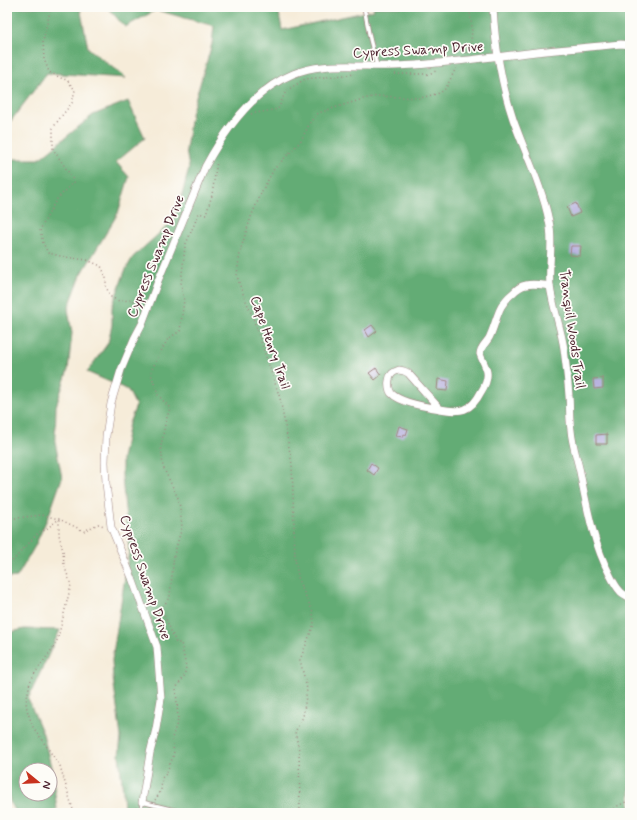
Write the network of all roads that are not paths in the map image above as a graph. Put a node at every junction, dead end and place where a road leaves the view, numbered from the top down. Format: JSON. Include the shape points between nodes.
{"nodes":[{"id":1,"x":364,"y":7,"type":"edge"},
{"id":2,"x":493,"y":7,"type":"edge"},
{"id":3,"x":630,"y":40,"type":"edge"},
{"id":4,"x":621,"y":44,"type":"junction"},
{"id":5,"x":630,"y":45,"type":"edge"},
{"id":6,"x":498,"y":57,"type":"junction"},
{"id":7,"x":377,"y":66,"type":"junction"},
{"id":8,"x":550,"y":286,"type":"junction"},
{"id":9,"x":440,"y":409,"type":"junction"},
{"id":10,"x":630,"y":598,"type":"edge"},
{"id":11,"x":145,"y":803,"type":"junction"},
{"id":12,"x":141,"y":813,"type":"edge"},
{"id":13,"x":186,"y":813,"type":"edge"}],
"edges":[{"from":1,"to":7,"type":"lane"},
{"from":2,"to":6,"type":"street","name":"Tranquil Woods Trail"},
{"from":3,"to":4,"type":"street","name":"Cypress Swamp Drive"},
{"from":4,"to":5,"type":"street","name":"Cypress Swamp Drive"},
{"from":4,"to":6,"type":"street","name":"Cypress Swamp Drive"},
{"from":6,"to":7,"type":"street","name":"Cypress Swamp Drive","via":[[458,62]]},
{"from":6,"to":8,"type":"street","name":"Tranquil Woods Trail","via":[[506,96],[538,182],[549,221]]},
{"from":7,"to":11,"type":"street","name":"Cypress Swamp Drive","via":[[305,69],[270,86],[246,108],[224,135],[205,167],[142,324],[120,370],[108,419],[105,462],[111,527],[157,647],[161,699],[150,752]]},
{"from":8,"to":9,"type":"street","via":[[524,285],[506,299],[497,314],[490,337],[480,351],[487,379],[479,397],[463,411]]},
{"from":8,"to":10,"type":"street","name":"Tranquil Woods Trail","via":[[564,344],[571,431],[584,495],[603,562],[621,592]]},
{"from":9,"to":9,"type":"street","via":[[408,373],[399,370],[391,374],[390,389],[398,398]]},
{"from":11,"to":12,"type":"lane"},
{"from":11,"to":13,"type":"lane"}]}
